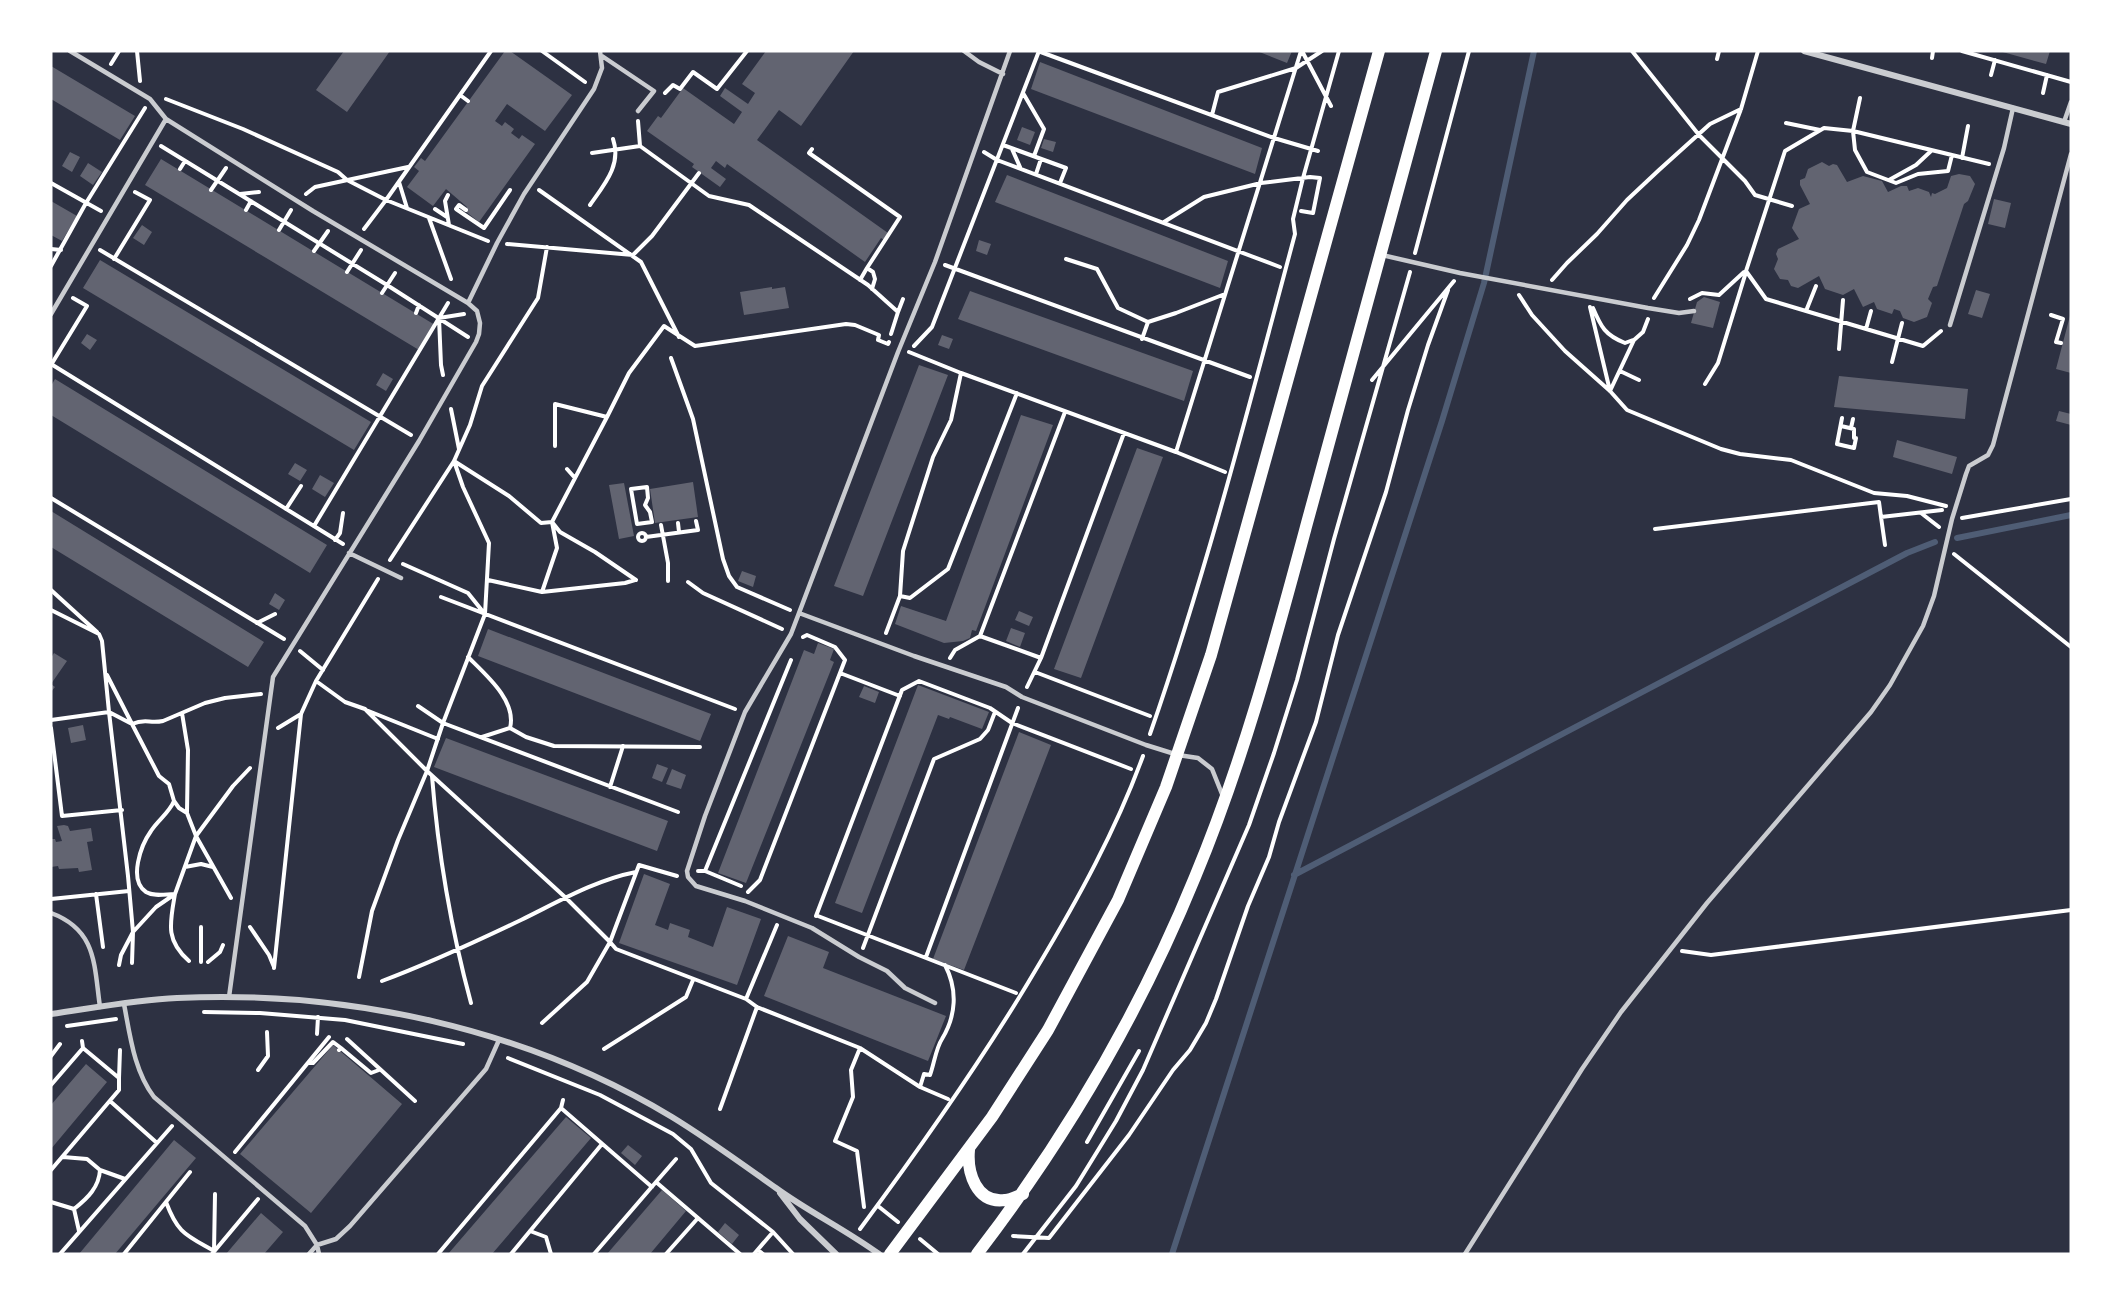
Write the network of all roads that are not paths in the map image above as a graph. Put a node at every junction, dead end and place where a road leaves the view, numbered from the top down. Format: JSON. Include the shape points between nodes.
{"nodes":[{"id":1,"x":70,"y":51,"type":"edge"},
{"id":2,"x":964,"y":51,"type":"edge"},
{"id":3,"x":1010,"y":51,"type":"edge"},
{"id":4,"x":1379,"y":51,"type":"edge"},
{"id":5,"x":1436,"y":51,"type":"edge"},
{"id":6,"x":1804,"y":51,"type":"edge"},
{"id":7,"x":601,"y":54,"type":"edge"},
{"id":8,"x":1003,"y":74,"type":"junction"},
{"id":9,"x":2071,"y":102,"type":"edge"},
{"id":10,"x":2013,"y":108,"type":"junction"},
{"id":11,"x":638,"y":111,"type":"road end"},
{"id":12,"x":166,"y":119,"type":"junction"},
{"id":13,"x":2068,"y":123,"type":"edge"},
{"id":14,"x":2071,"y":154,"type":"edge"},
{"id":15,"x":1379,"y":254,"type":"junction"},
{"id":16,"x":468,"y":303,"type":"junction"},
{"id":17,"x":1694,"y":311,"type":"dead end"},
{"id":18,"x":51,"y":314,"type":"edge"},
{"id":19,"x":1950,"y":324,"type":"road end"},
{"id":20,"x":350,"y":551,"type":"junction"},
{"id":21,"x":401,"y":578,"type":"dead end"},
{"id":22,"x":799,"y":613,"type":"junction"},
{"id":23,"x":1178,"y":755,"type":"junction"},
{"id":24,"x":1224,"y":802,"type":"junction"},
{"id":25,"x":51,"y":913,"type":"edge"},
{"id":26,"x":229,"y":997,"type":"junction"},
{"id":27,"x":935,"y":1003,"type":"dead end"},
{"id":28,"x":124,"y":1004,"type":"junction"},
{"id":29,"x":100,"y":1007,"type":"junction"},
{"id":30,"x":51,"y":1014,"type":"edge"},
{"id":31,"x":499,"y":1040,"type":"junction"},
{"id":32,"x":969,"y":1149,"type":"junction"},
{"id":33,"x":776,"y":1188,"type":"junction"},
{"id":34,"x":1023,"y":1194,"type":"junction"},
{"id":35,"x":317,"y":1245,"type":"junction"},
{"id":36,"x":309,"y":1254,"type":"edge"},
{"id":37,"x":319,"y":1254,"type":"edge"},
{"id":38,"x":836,"y":1254,"type":"edge"},
{"id":39,"x":879,"y":1254,"type":"edge"},
{"id":40,"x":890,"y":1254,"type":"edge"},
{"id":41,"x":977,"y":1254,"type":"edge"},
{"id":42,"x":1465,"y":1254,"type":"edge"}],
"edges":[{"from":1,"to":12,"type":"lane","via":[[150,99]]},
{"from":2,"to":8,"type":"lane"},
{"from":3,"to":8,"type":"lane"},
{"from":4,"to":23,"type":"main road","via":[[1211,656]]},
{"from":5,"to":15,"type":"main road"},
{"from":6,"to":10,"type":"street"},
{"from":7,"to":11,"type":"lane","via":[[654,91]]},
{"from":7,"to":16,"type":"lane","via":[[602,68],[594,89],[523,197]]},
{"from":8,"to":22,"type":"lane"},
{"from":9,"to":13,"type":"lane"},
{"from":10,"to":13,"type":"street"},
{"from":10,"to":19,"type":"lane"},
{"from":12,"to":16,"type":"lane"},
{"from":12,"to":18,"type":"lane"},
{"from":14,"to":42,"type":"lane","via":[[1993,445],[1988,454],[1969,466],[1934,597],[1911,650],[1878,703],[1707,903],[1621,1012]]},
{"from":15,"to":17,"type":"lane","via":[[1648,308]]},
{"from":15,"to":24,"type":"main road","via":[[1269,663]]},
{"from":16,"to":20,"type":"lane","via":[[477,311],[480,323],[476,342]]},
{"from":20,"to":21,"type":"lane"},
{"from":20,"to":26,"type":"lane","via":[[273,677]]},
{"from":22,"to":23,"type":"lane","via":[[1006,687],[1022,697]]},
{"from":22,"to":27,"type":"lane","via":[[791,634],[745,712],[705,816],[688,877],[696,886],[812,928]]},
{"from":23,"to":24,"type":"lane","via":[[1198,758],[1212,769]]},
{"from":23,"to":32,"type":"main road","via":[[1107,920],[1024,1070]]},
{"from":24,"to":34,"type":"main road","via":[[1195,877],[1140,996],[1090,1088]]},
{"from":25,"to":29,"type":"lane","via":[[74,924],[87,941]]},
{"from":26,"to":28,"type":"street"},
{"from":26,"to":31,"type":"street","via":[[360,1007],[437,1022]]},
{"from":28,"to":29,"type":"street"},
{"from":28,"to":35,"type":"lane","via":[[145,1086],[305,1227]]},
{"from":29,"to":30,"type":"street"},
{"from":31,"to":33,"type":"street","via":[[585,1072],[627,1093],[694,1131]]},
{"from":31,"to":35,"type":"lane","via":[[486,1069],[351,1226],[336,1239]]},
{"from":32,"to":34,"type":"main road","via":[[968,1164],[978,1190],[990,1199],[1004,1201]]},
{"from":32,"to":40,"type":"main road"},
{"from":33,"to":38,"type":"street","via":[[800,1219]]},
{"from":33,"to":39,"type":"street"},
{"from":34,"to":41,"type":"main road"},
{"from":35,"to":36,"type":"lane"},
{"from":35,"to":37,"type":"lane"}]}
